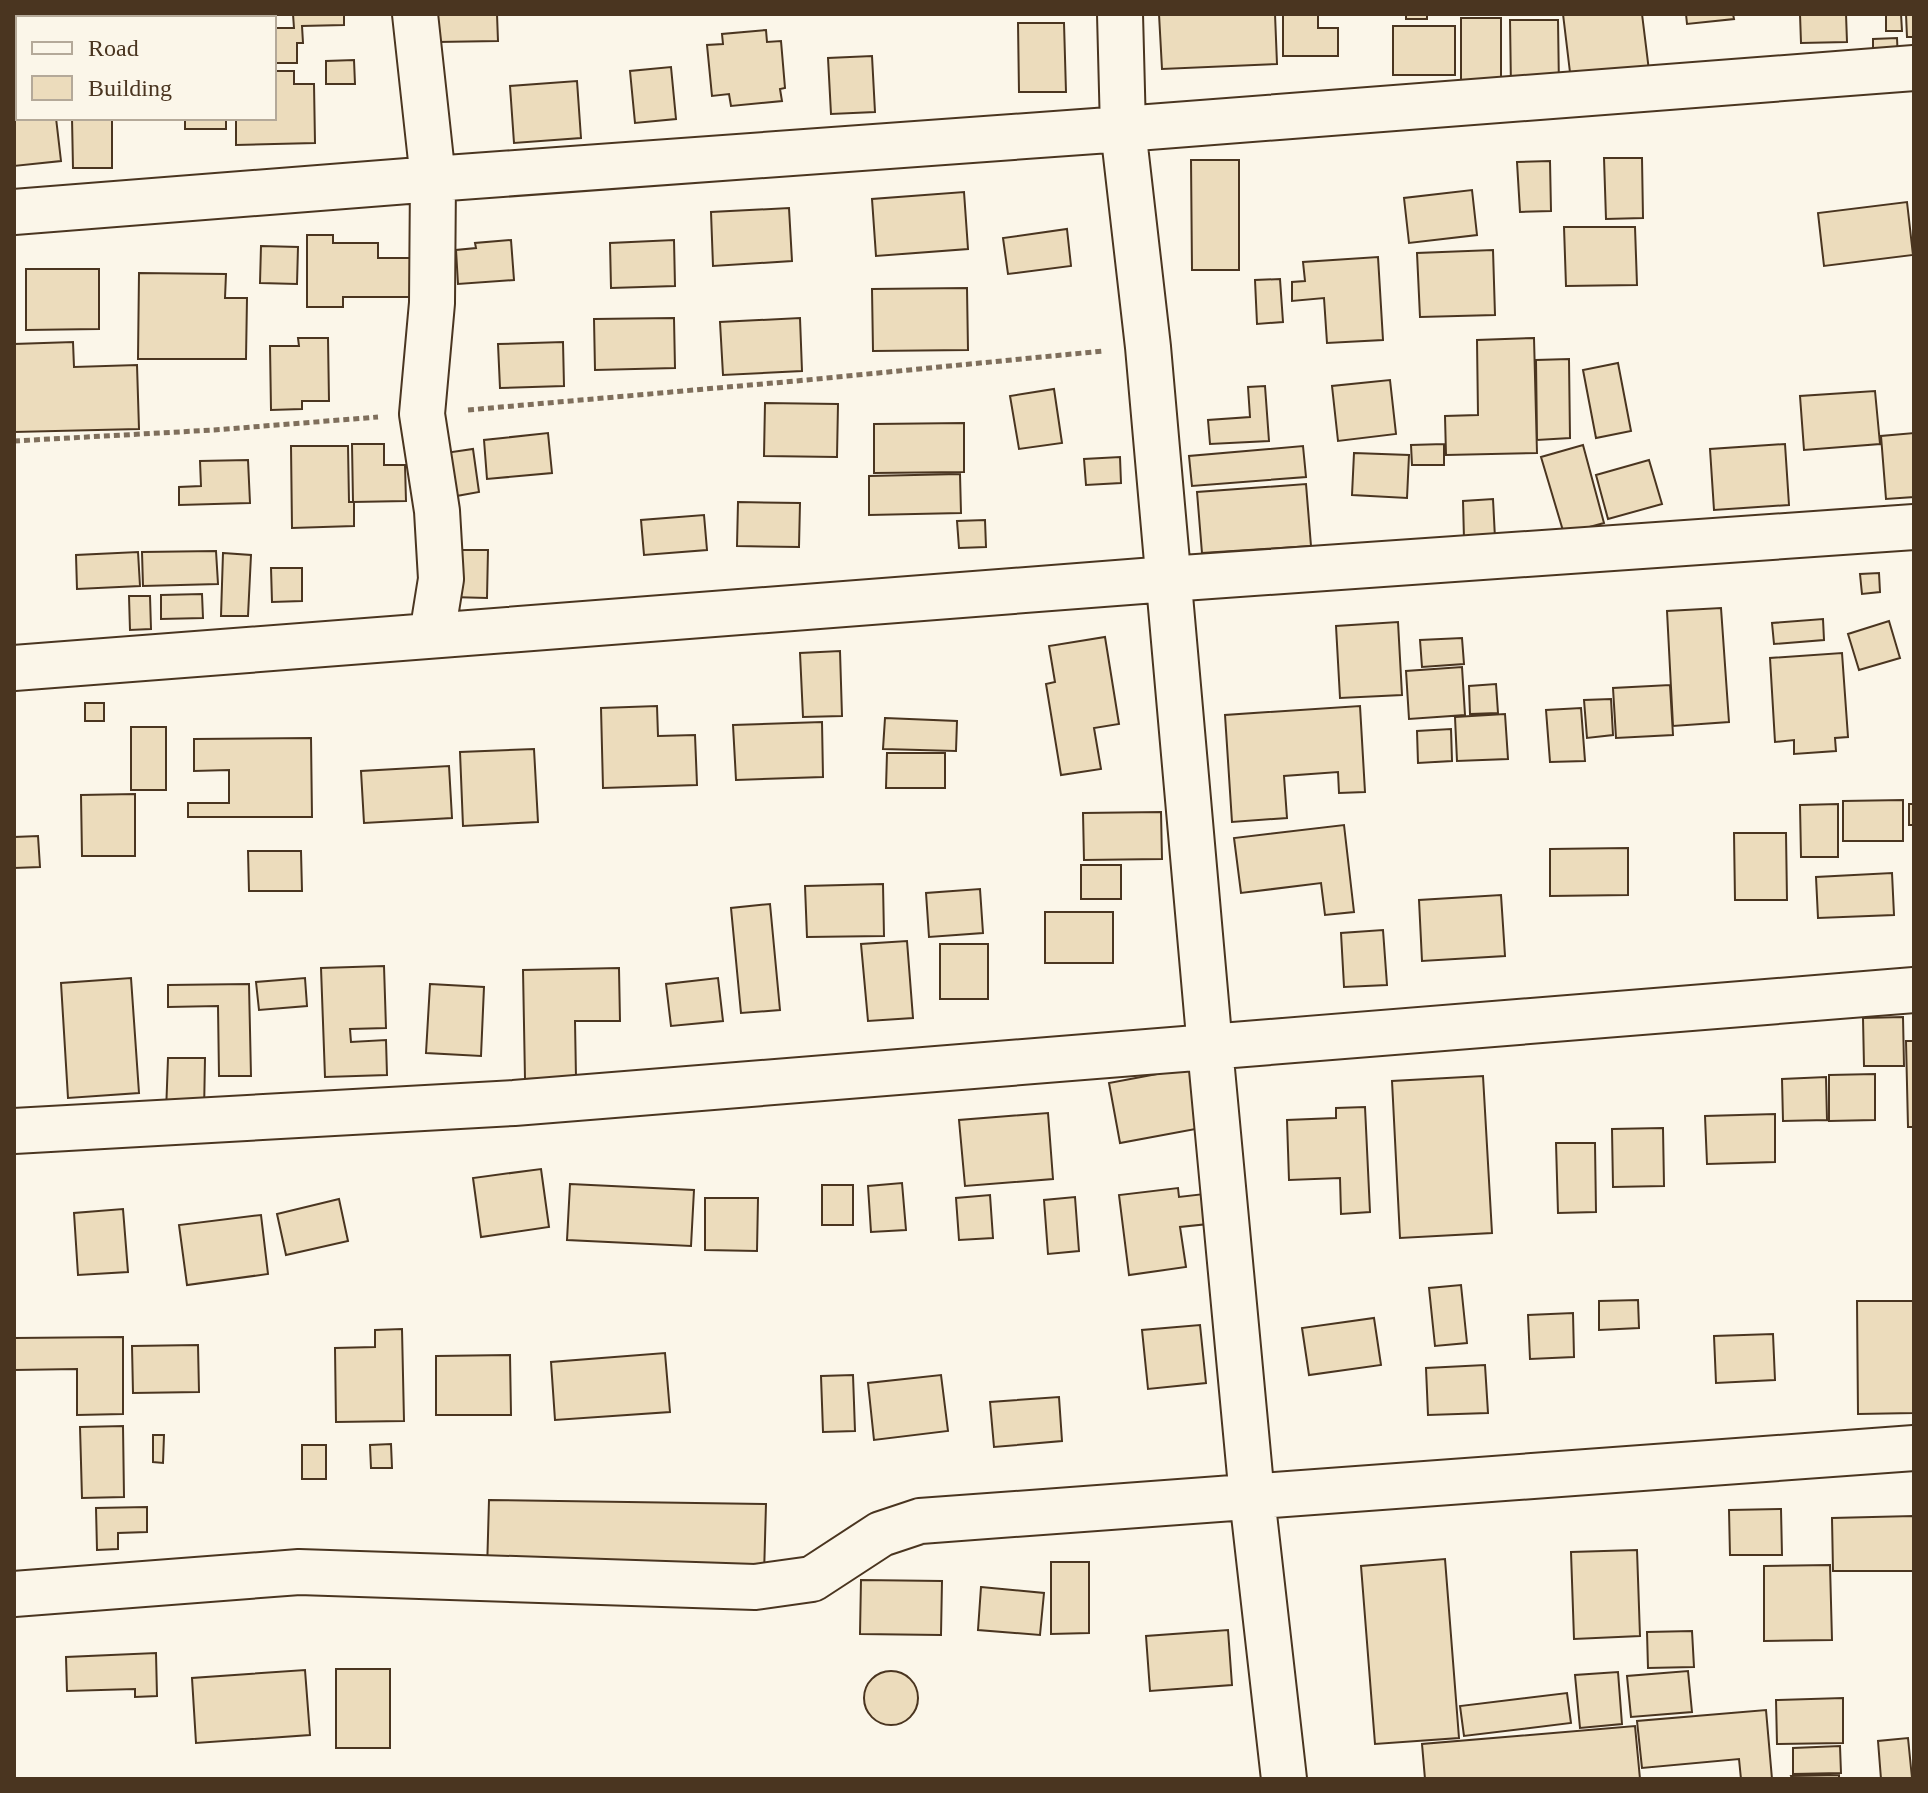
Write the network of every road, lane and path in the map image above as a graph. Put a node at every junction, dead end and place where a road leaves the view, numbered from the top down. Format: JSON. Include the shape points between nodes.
{"nodes":[{"id":1,"x":415,"y":14,"type":"edge"},
{"id":2,"x":1120,"y":14,"type":"edge"},
{"id":3,"x":1914,"y":68,"type":"edge"},
{"id":4,"x":1123,"y":129,"type":"junction"},
{"id":5,"x":433,"y":179,"type":"junction"},
{"id":6,"x":14,"y":212,"type":"edge"},
{"id":7,"x":1148,"y":347,"type":"junction"},
{"id":8,"x":422,"y":414,"type":"junction"},
{"id":9,"x":14,"y":441,"type":"edge"},
{"id":10,"x":1914,"y":527,"type":"edge"},
{"id":11,"x":1168,"y":579,"type":"junction"},
{"id":12,"x":432,"y":635,"type":"junction"},
{"id":13,"x":14,"y":668,"type":"edge"},
{"id":14,"x":1914,"y":990,"type":"edge"},
{"id":15,"x":1210,"y":1048,"type":"junction"},
{"id":16,"x":14,"y":1131,"type":"edge"},
{"id":17,"x":1914,"y":1448,"type":"edge"},
{"id":18,"x":1252,"y":1497,"type":"junction"},
{"id":19,"x":14,"y":1594,"type":"edge"},
{"id":20,"x":1284,"y":1779,"type":"edge"}],
"edges":[{"from":1,"to":5,"type":"street"},
{"from":2,"to":4,"type":"street"},
{"from":3,"to":4,"type":"street"},
{"from":4,"to":5,"type":"street"},
{"from":4,"to":7,"type":"street"},
{"from":5,"to":6,"type":"street"},
{"from":5,"to":8,"type":"street","via":[[432,303]]},
{"from":7,"to":8,"type":"path"},
{"from":7,"to":11,"type":"street"},
{"from":8,"to":9,"type":"path"},
{"from":8,"to":12,"type":"street","via":[[441,579]]},
{"from":10,"to":11,"type":"street"},
{"from":11,"to":12,"type":"street"},
{"from":11,"to":15,"type":"street"},
{"from":12,"to":13,"type":"street"},
{"from":14,"to":15,"type":"street"},
{"from":15,"to":16,"type":"street","via":[[514,1103]]},
{"from":15,"to":18,"type":"street"},
{"from":17,"to":18,"type":"street"},
{"from":18,"to":19,"type":"street","via":[[920,1521],[881,1534],[812,1579],[755,1587],[299,1572]]},
{"from":18,"to":20,"type":"street"}]}
